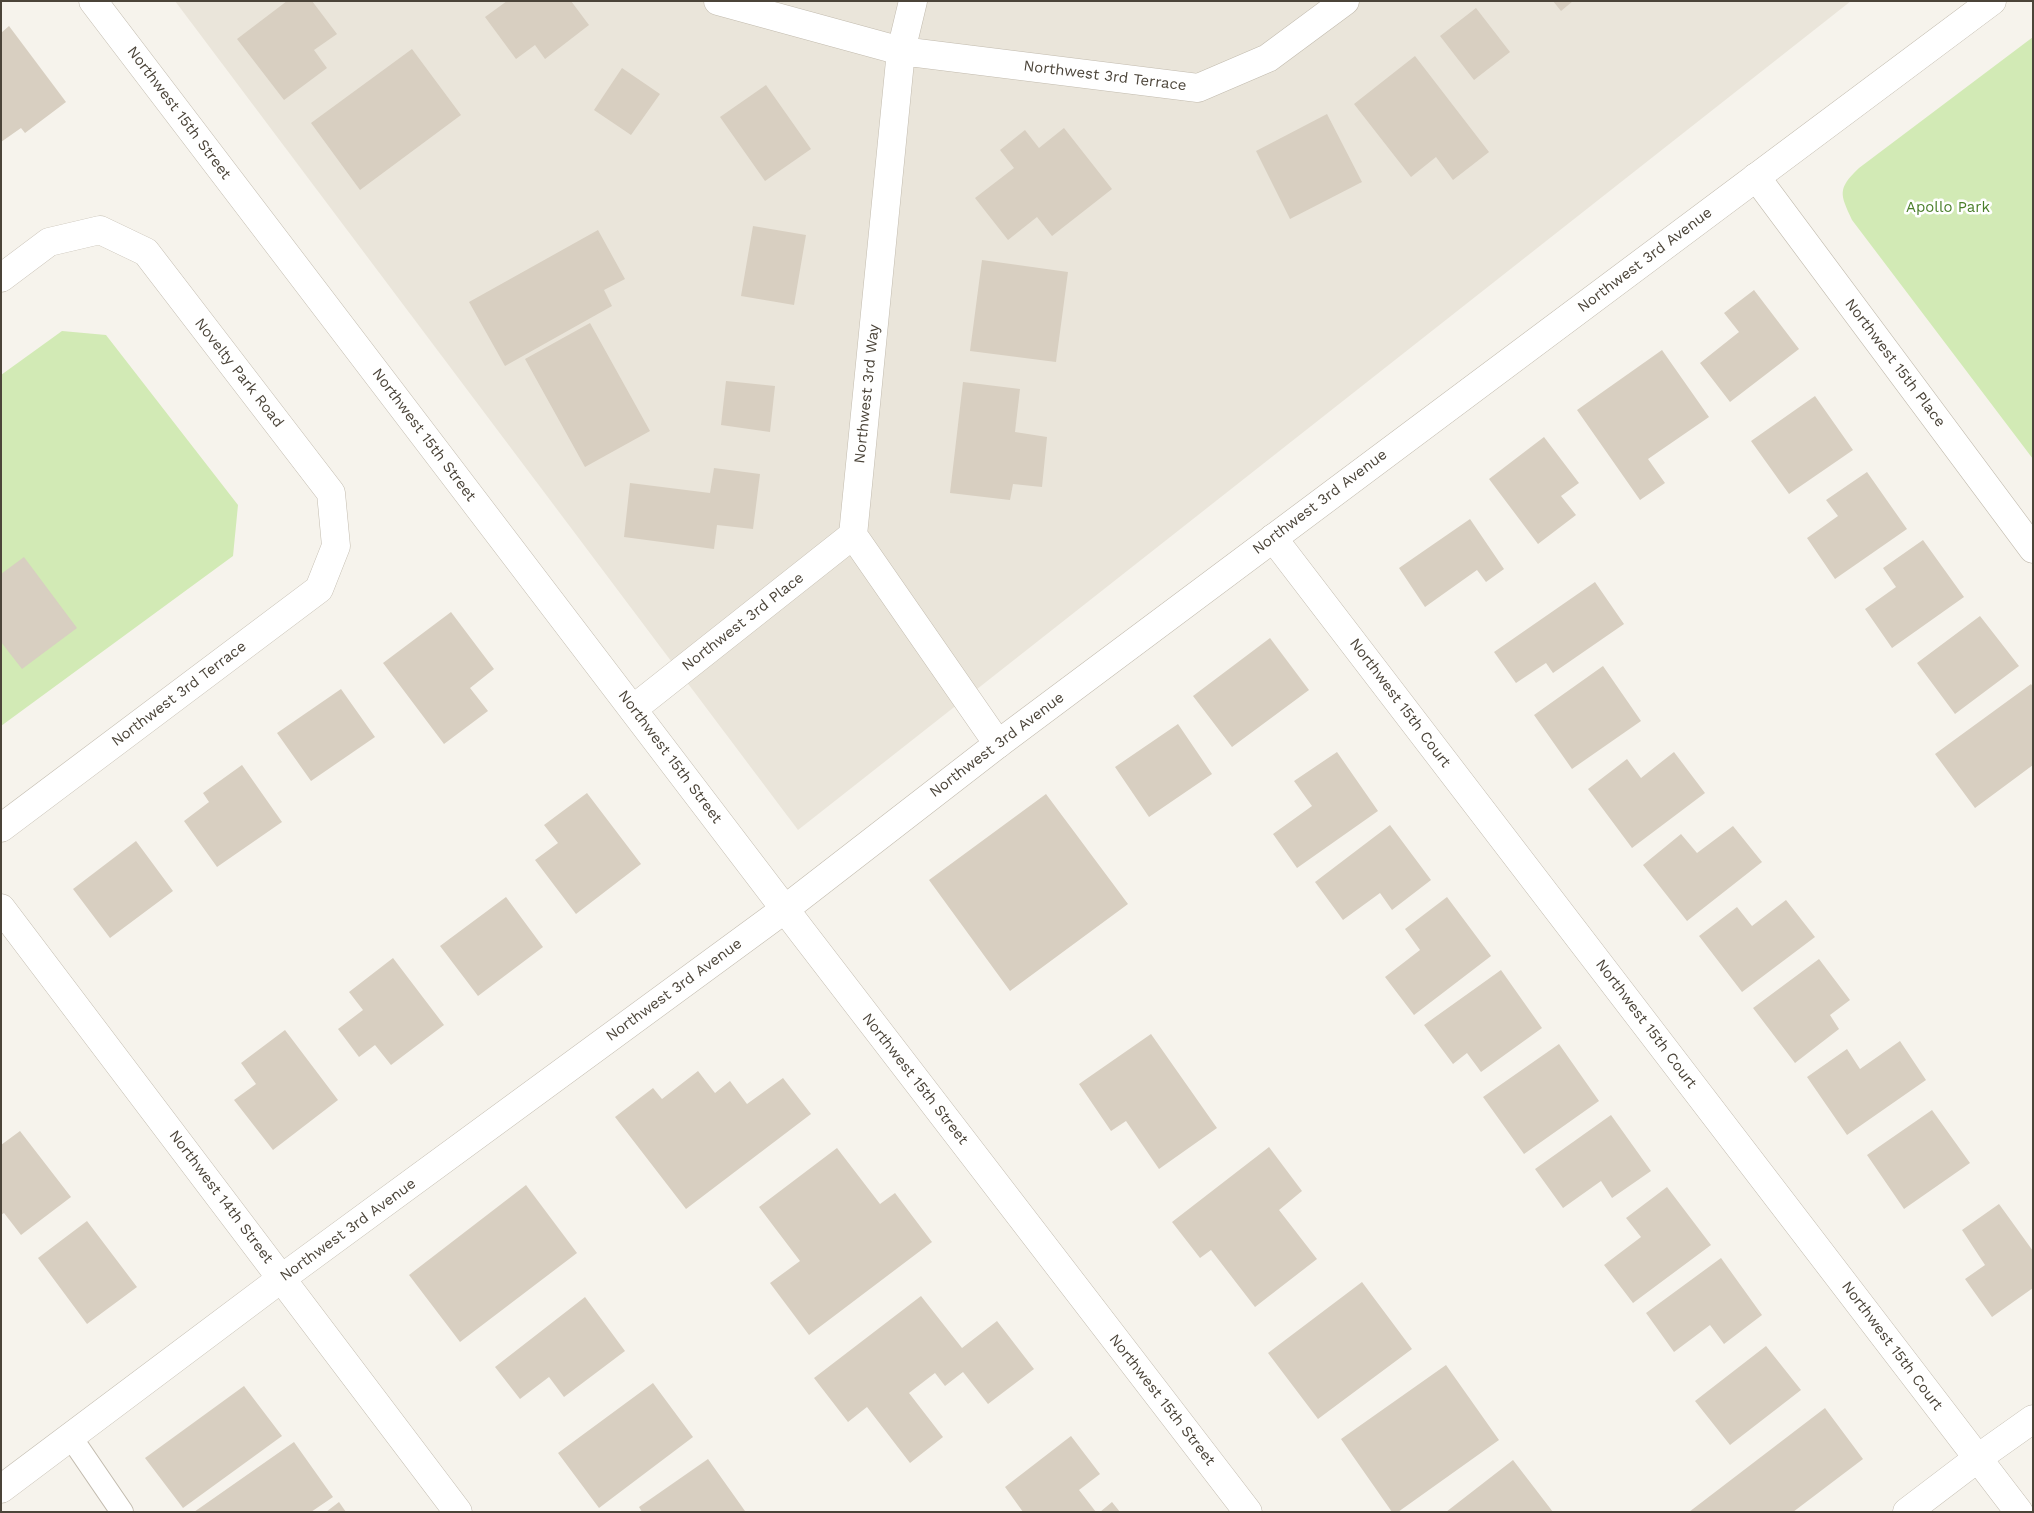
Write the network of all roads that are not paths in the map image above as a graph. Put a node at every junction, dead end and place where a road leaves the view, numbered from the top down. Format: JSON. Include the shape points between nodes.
{"nodes":[{"id":1,"x":93,"y":1,"type":"edge"},
{"id":2,"x":718,"y":1,"type":"edge"},
{"id":3,"x":913,"y":1,"type":"edge"},
{"id":4,"x":1345,"y":1,"type":"edge"},
{"id":5,"x":1992,"y":1,"type":"edge"},
{"id":6,"x":901,"y":50,"type":"junction"},
{"id":7,"x":1756,"y":177,"type":"junction"},
{"id":8,"x":1,"y":278,"type":"edge"},
{"id":9,"x":853,"y":535,"type":"junction"},
{"id":10,"x":1273,"y":538,"type":"junction"},
{"id":11,"x":336,"y":546,"type":"joint"},
{"id":12,"x":2033,"y":549,"type":"edge"},
{"id":13,"x":633,"y":709,"type":"junction"},
{"id":14,"x":998,"y":744,"type":"junction"},
{"id":15,"x":1,"y":828,"type":"edge"},
{"id":16,"x":1,"y":908,"type":"edge"},
{"id":17,"x":785,"y":909,"type":"junction"},
{"id":18,"x":282,"y":1278,"type":"junction"},
{"id":19,"x":2033,"y":1419,"type":"edge"},
{"id":20,"x":70,"y":1436,"type":"junction"},
{"id":21,"x":1978,"y":1458,"type":"junction"},
{"id":22,"x":1,"y":1489,"type":"edge"},
{"id":23,"x":122,"y":1512,"type":"edge"},
{"id":24,"x":458,"y":1512,"type":"edge"},
{"id":25,"x":1248,"y":1512,"type":"edge"},
{"id":26,"x":1907,"y":1512,"type":"edge"},
{"id":27,"x":2019,"y":1512,"type":"edge"}],
"edges":[{"from":1,"to":13,"type":"street","name":"Northwest 15th Street"},
{"from":2,"to":6,"type":"street"},
{"from":3,"to":6,"type":"street","name":"Northwest 3rd Way"},
{"from":4,"to":6,"type":"street","name":"Northwest 3rd Terrace","via":[[1268,58],[1198,88]]},
{"from":5,"to":7,"type":"street","name":"Northwest 3rd Avenue"},
{"from":6,"to":9,"type":"street","name":"Northwest 3rd Way"},
{"from":7,"to":10,"type":"street","name":"Northwest 3rd Avenue"},
{"from":7,"to":12,"type":"street","name":"Northwest 15th Place"},
{"from":8,"to":11,"type":"street","name":"Novelty Park Road","via":[[49,242],[100,230],[146,252],[331,493]]},
{"from":9,"to":13,"type":"street","name":"Northwest 3rd Place"},
{"from":9,"to":14,"type":"street"},
{"from":10,"to":14,"type":"street","name":"Northwest 3rd Avenue"},
{"from":10,"to":21,"type":"street","name":"Northwest 15th Court"},
{"from":11,"to":15,"type":"street","name":"Northwest 3rd Terrace","via":[[318,589]]},
{"from":13,"to":17,"type":"street","name":"Northwest 15th Street"},
{"from":14,"to":17,"type":"street","name":"Northwest 3rd Avenue"},
{"from":16,"to":18,"type":"street","name":"Northwest 14th Street"},
{"from":17,"to":18,"type":"street","name":"Northwest 3rd Avenue"},
{"from":17,"to":25,"type":"street","name":"Northwest 15th Street"},
{"from":18,"to":20,"type":"street","name":"Northwest 3rd Avenue"},
{"from":18,"to":24,"type":"street","name":"Northwest 14th Street"},
{"from":19,"to":21,"type":"street"},
{"from":20,"to":22,"type":"street","name":"Northwest 3rd Avenue"},
{"from":20,"to":23,"type":"lane"},
{"from":21,"to":26,"type":"street"},
{"from":21,"to":27,"type":"street","name":"Northwest 15th Court"}]}
